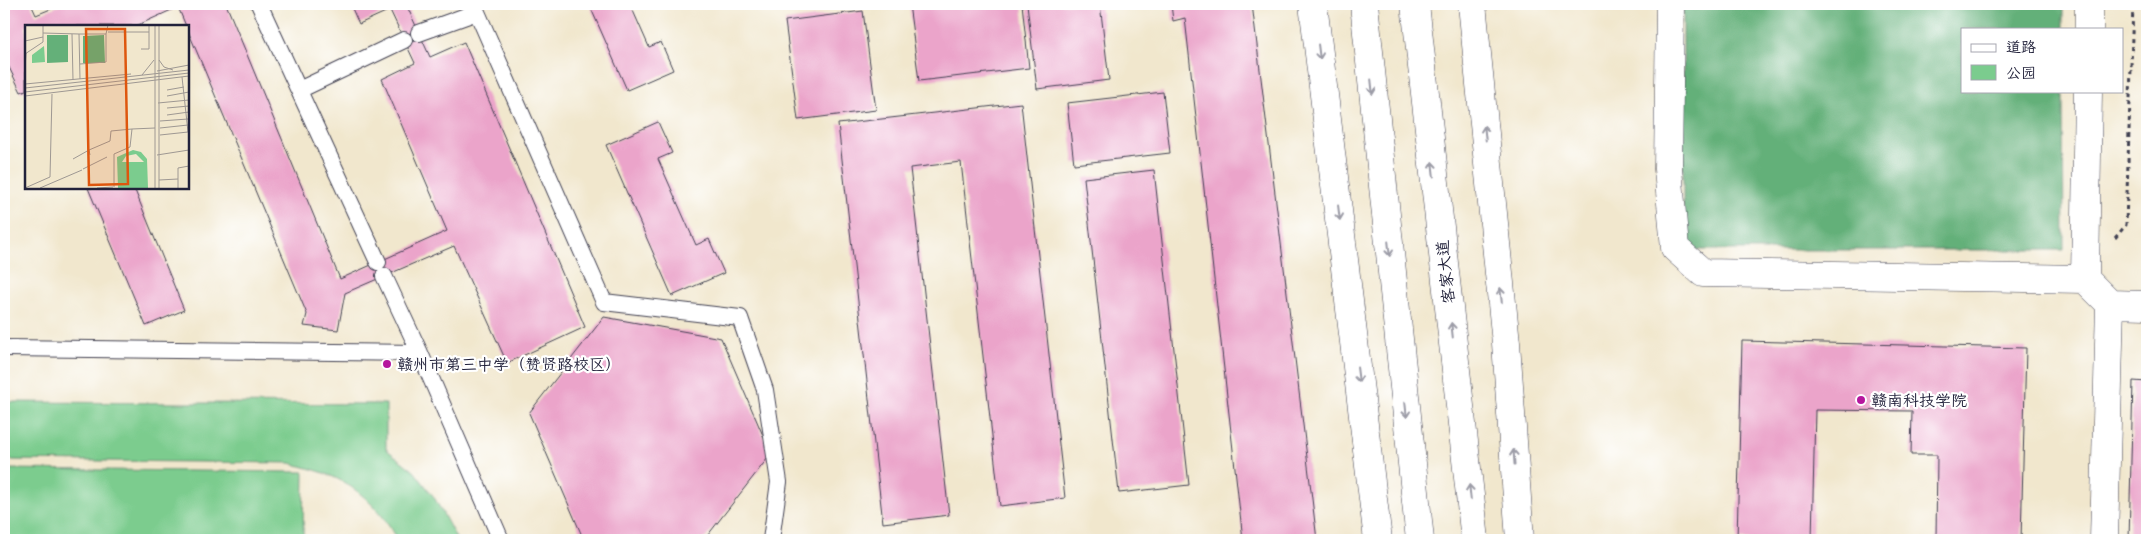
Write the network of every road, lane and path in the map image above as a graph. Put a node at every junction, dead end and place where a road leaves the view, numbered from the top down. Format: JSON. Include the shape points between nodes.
{"nodes":[{"id":1,"x":259,"y":4,"type":"edge"},
{"id":2,"x":1313,"y":4,"type":"edge"},
{"id":3,"x":1364,"y":4,"type":"edge"},
{"id":4,"x":1415,"y":4,"type":"edge"},
{"id":5,"x":1472,"y":4,"type":"edge"},
{"id":6,"x":1670,"y":4,"type":"edge"},
{"id":7,"x":2089,"y":4,"type":"edge"},
{"id":8,"x":2133,"y":4,"type":"edge"},
{"id":9,"x":475,"y":8,"type":"edge"},
{"id":10,"x":2089,"y":28,"type":"edge"},
{"id":11,"x":299,"y":90,"type":"junction"},
{"id":12,"x":2088,"y":92,"type":"edge"},
{"id":13,"x":2114,"y":240,"type":"dead end"},
{"id":14,"x":2085,"y":279,"type":"junction"},
{"id":15,"x":2110,"y":304,"type":"junction"},
{"id":16,"x":2147,"y":305,"type":"edge"},
{"id":17,"x":4,"y":348,"type":"edge"},
{"id":18,"x":420,"y":353,"type":"junction"},
{"id":19,"x":501,"y":540,"type":"edge"},
{"id":20,"x":771,"y":540,"type":"edge"},
{"id":21,"x":1378,"y":540,"type":"edge"},
{"id":22,"x":1420,"y":540,"type":"edge"},
{"id":23,"x":1475,"y":540,"type":"edge"},
{"id":24,"x":1520,"y":540,"type":"edge"},
{"id":25,"x":2104,"y":540,"type":"edge"}],
"edges":[{"from":1,"to":11,"type":"lane"},
{"from":2,"to":21,"type":"street","one_way":true},
{"from":3,"to":22,"type":"street","one_way":true},
{"from":23,"to":4,"type":"street","name":"客家大道","one_way":true},
{"from":24,"to":5,"type":"street","one_way":true,"via":[[1506,343]]},
{"from":6,"to":14,"type":"street","via":[[1668,169],[1675,248],[1702,273]]},
{"from":7,"to":10,"type":"street"},
{"from":8,"to":13,"type":"path","via":[[2126,225]]},
{"from":9,"to":11,"type":"lane"},
{"from":9,"to":20,"type":"lane","via":[[604,302],[740,318],[765,390],[779,482]]},
{"from":11,"to":18,"type":"lane"},
{"from":12,"to":14,"type":"street"},
{"from":14,"to":15,"type":"street"},
{"from":15,"to":16,"type":"street"},
{"from":15,"to":25,"type":"street"},
{"from":17,"to":18,"type":"lane"},
{"from":18,"to":19,"type":"lane"}]}
